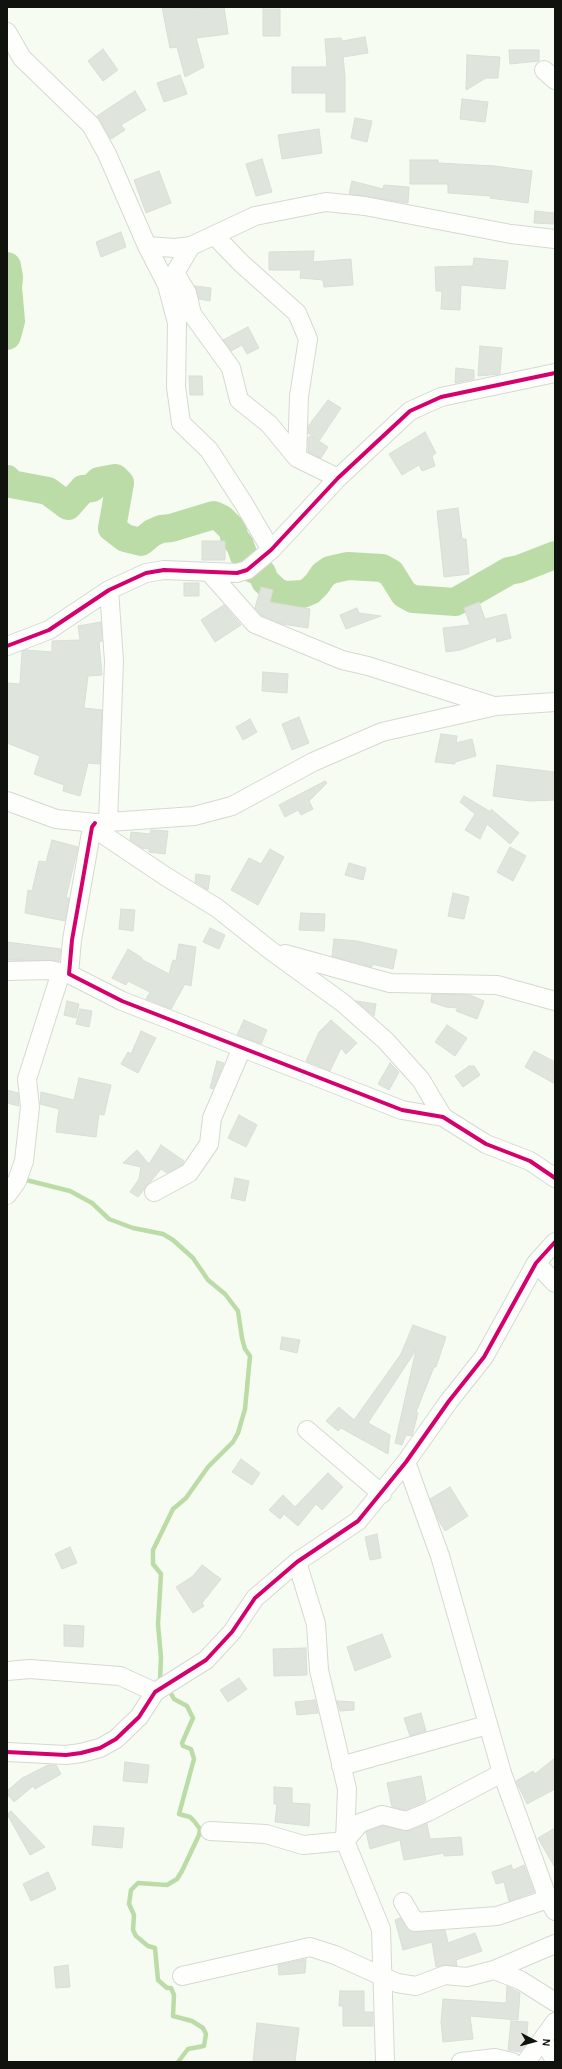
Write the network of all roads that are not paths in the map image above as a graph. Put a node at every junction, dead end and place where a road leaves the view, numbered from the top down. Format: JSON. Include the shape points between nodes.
{"nodes":[{"id":1,"x":7,"y":32,"type":"edge"},
{"id":2,"x":14,"y":58,"type":"edge"},
{"id":3,"x":215,"y":236,"type":"junction"},
{"id":4,"x":555,"y":239,"type":"edge"},
{"id":5,"x":147,"y":246,"type":"junction"},
{"id":6,"x":191,"y":246,"type":"junction"},
{"id":7,"x":555,"y":373,"type":"edge"},
{"id":8,"x":297,"y":458,"type":"junction"},
{"id":9,"x":338,"y":478,"type":"junction"},
{"id":10,"x":271,"y":550,"type":"junction"},
{"id":11,"x":209,"y":572,"type":"junction"},
{"id":12,"x":109,"y":590,"type":"junction"},
{"id":13,"x":7,"y":646,"type":"edge"},
{"id":14,"x":555,"y":702,"type":"edge"},
{"id":15,"x":496,"y":706,"type":"junction"},
{"id":16,"x":7,"y":801,"type":"edge"},
{"id":17,"x":98,"y":824,"type":"junction"},
{"id":18,"x":270,"y":950,"type":"junction"},
{"id":19,"x":7,"y":971,"type":"edge"},
{"id":20,"x":65,"y":973,"type":"junction"},
{"id":21,"x":555,"y":1002,"type":"edge"},
{"id":22,"x":242,"y":1048,"type":"junction"},
{"id":23,"x":443,"y":1117,"type":"junction"},
{"id":24,"x":555,"y":1178,"type":"edge"},
{"id":25,"x":154,"y":1192,"type":"dead end"},
{"id":26,"x":7,"y":1195,"type":"edge"},
{"id":27,"x":555,"y":1242,"type":"edge"},
{"id":28,"x":536,"y":1263,"type":"junction"},
{"id":29,"x":555,"y":1283,"type":"edge"},
{"id":30,"x":307,"y":1430,"type":"dead end"},
{"id":31,"x":406,"y":1462,"type":"junction"},
{"id":32,"x":382,"y":1494,"type":"junction"},
{"id":33,"x":297,"y":1562,"type":"junction"},
{"id":34,"x":7,"y":1671,"type":"edge"},
{"id":35,"x":155,"y":1692,"type":"junction"},
{"id":36,"x":487,"y":1726,"type":"junction"},
{"id":37,"x":7,"y":1752,"type":"edge"},
{"id":38,"x":341,"y":1766,"type":"junction"},
{"id":39,"x":502,"y":1773,"type":"junction"},
{"id":40,"x":210,"y":1831,"type":"dead end"},
{"id":41,"x":345,"y":1841,"type":"junction"},
{"id":42,"x":403,"y":1902,"type":"dead end"},
{"id":43,"x":552,"y":1905,"type":"edge"},
{"id":44,"x":555,"y":1944,"type":"edge"},
{"id":45,"x":494,"y":1970,"type":"junction"},
{"id":46,"x":182,"y":1976,"type":"dead end"},
{"id":47,"x":382,"y":1977,"type":"junction"},
{"id":48,"x":555,"y":2002,"type":"edge"},
{"id":49,"x":555,"y":2022,"type":"edge"},
{"id":50,"x":543,"y":2041,"type":"junction"},
{"id":51,"x":555,"y":2060,"type":"edge"},
{"id":52,"x":384,"y":2062,"type":"edge"},
{"id":53,"x":461,"y":2062,"type":"edge"},
{"id":54,"x":512,"y":2062,"type":"edge"},
{"id":55,"x":526,"y":2062,"type":"edge"}],
"edges":[{"from":1,"to":2,"type":"street"},
{"from":2,"to":5,"type":"street","via":[[91,125],[107,154]]},
{"from":3,"to":4,"type":"street","via":[[255,216],[326,202],[365,206],[511,234]]},
{"from":3,"to":6,"type":"street"},
{"from":3,"to":8,"type":"street","via":[[296,313],[308,339],[299,396]]},
{"from":5,"to":6,"type":"street"},
{"from":5,"to":10,"type":"street","via":[[167,285],[177,323],[176,386],[181,423],[209,450],[222,468]]},
{"from":6,"to":8,"type":"street","via":[[175,273],[187,293],[192,314],[231,368],[239,400],[269,424]]},
{"from":7,"to":9,"type":"street","via":[[441,397],[410,411]]},
{"from":8,"to":9,"type":"street"},
{"from":9,"to":10,"type":"street"},
{"from":10,"to":11,"type":"street","via":[[250,568],[237,573]]},
{"from":11,"to":12,"type":"street","via":[[164,570],[146,573]]},
{"from":11,"to":15,"type":"street","via":[[255,624],[342,660]]},
{"from":12,"to":13,"type":"street","via":[[49,630]]},
{"from":12,"to":17,"type":"street","via":[[114,661]]},
{"from":14,"to":15,"type":"street"},
{"from":15,"to":17,"type":"street","via":[[382,732],[313,762],[232,806],[194,816]]},
{"from":16,"to":17,"type":"street","via":[[56,819]]},
{"from":17,"to":18,"type":"street","via":[[165,876],[217,908]]},
{"from":17,"to":20,"type":"street"},
{"from":18,"to":21,"type":"street","via":[[390,983],[496,985]]},
{"from":18,"to":23,"type":"street","via":[[343,1003],[386,1041],[421,1080]]},
{"from":19,"to":20,"type":"street","via":[[50,970]]},
{"from":20,"to":22,"type":"street","via":[[122,1001]]},
{"from":20,"to":26,"type":"street","via":[[27,1079],[30,1107],[24,1161],[17,1181]]},
{"from":22,"to":23,"type":"street","via":[[402,1110]]},
{"from":22,"to":25,"type":"street","via":[[212,1118],[209,1144],[189,1173]]},
{"from":23,"to":24,"type":"street","via":[[486,1144],[530,1160]]},
{"from":27,"to":28,"type":"street"},
{"from":28,"to":29,"type":"street"},
{"from":28,"to":31,"type":"street","via":[[484,1357]]},
{"from":30,"to":32,"type":"street"},
{"from":31,"to":32,"type":"street"},
{"from":31,"to":36,"type":"street","via":[[440,1556]]},
{"from":32,"to":33,"type":"street","via":[[358,1521]]},
{"from":33,"to":35,"type":"street","via":[[256,1598],[232,1632],[206,1660]]},
{"from":33,"to":38,"type":"street","via":[[316,1624],[319,1670]]},
{"from":34,"to":35,"type":"street","via":[[30,1670],[120,1676]]},
{"from":35,"to":37,"type":"street","via":[[139,1717],[116,1739],[100,1748],[66,1755]]},
{"from":36,"to":38,"type":"street"},
{"from":36,"to":39,"type":"street"},
{"from":38,"to":41,"type":"street","via":[[347,1789]]},
{"from":39,"to":41,"type":"street","via":[[406,1820],[382,1815],[360,1823]]},
{"from":39,"to":43,"type":"street"},
{"from":40,"to":41,"type":"street","via":[[266,1834],[303,1845]]},
{"from":41,"to":47,"type":"street","via":[[380,1929]]},
{"from":42,"to":43,"type":"street","via":[[415,1922],[497,1916]]},
{"from":44,"to":45,"type":"street"},
{"from":45,"to":47,"type":"street","via":[[467,1977],[446,1975],[416,1986]]},
{"from":45,"to":48,"type":"street","via":[[520,1980]]},
{"from":46,"to":47,"type":"street","via":[[310,1947],[335,1955]]},
{"from":47,"to":52,"type":"street"},
{"from":49,"to":50,"type":"street"},
{"from":50,"to":51,"type":"street"},
{"from":50,"to":55,"type":"street"},
{"from":53,"to":54,"type":"street","via":[[495,2058]]}]}
